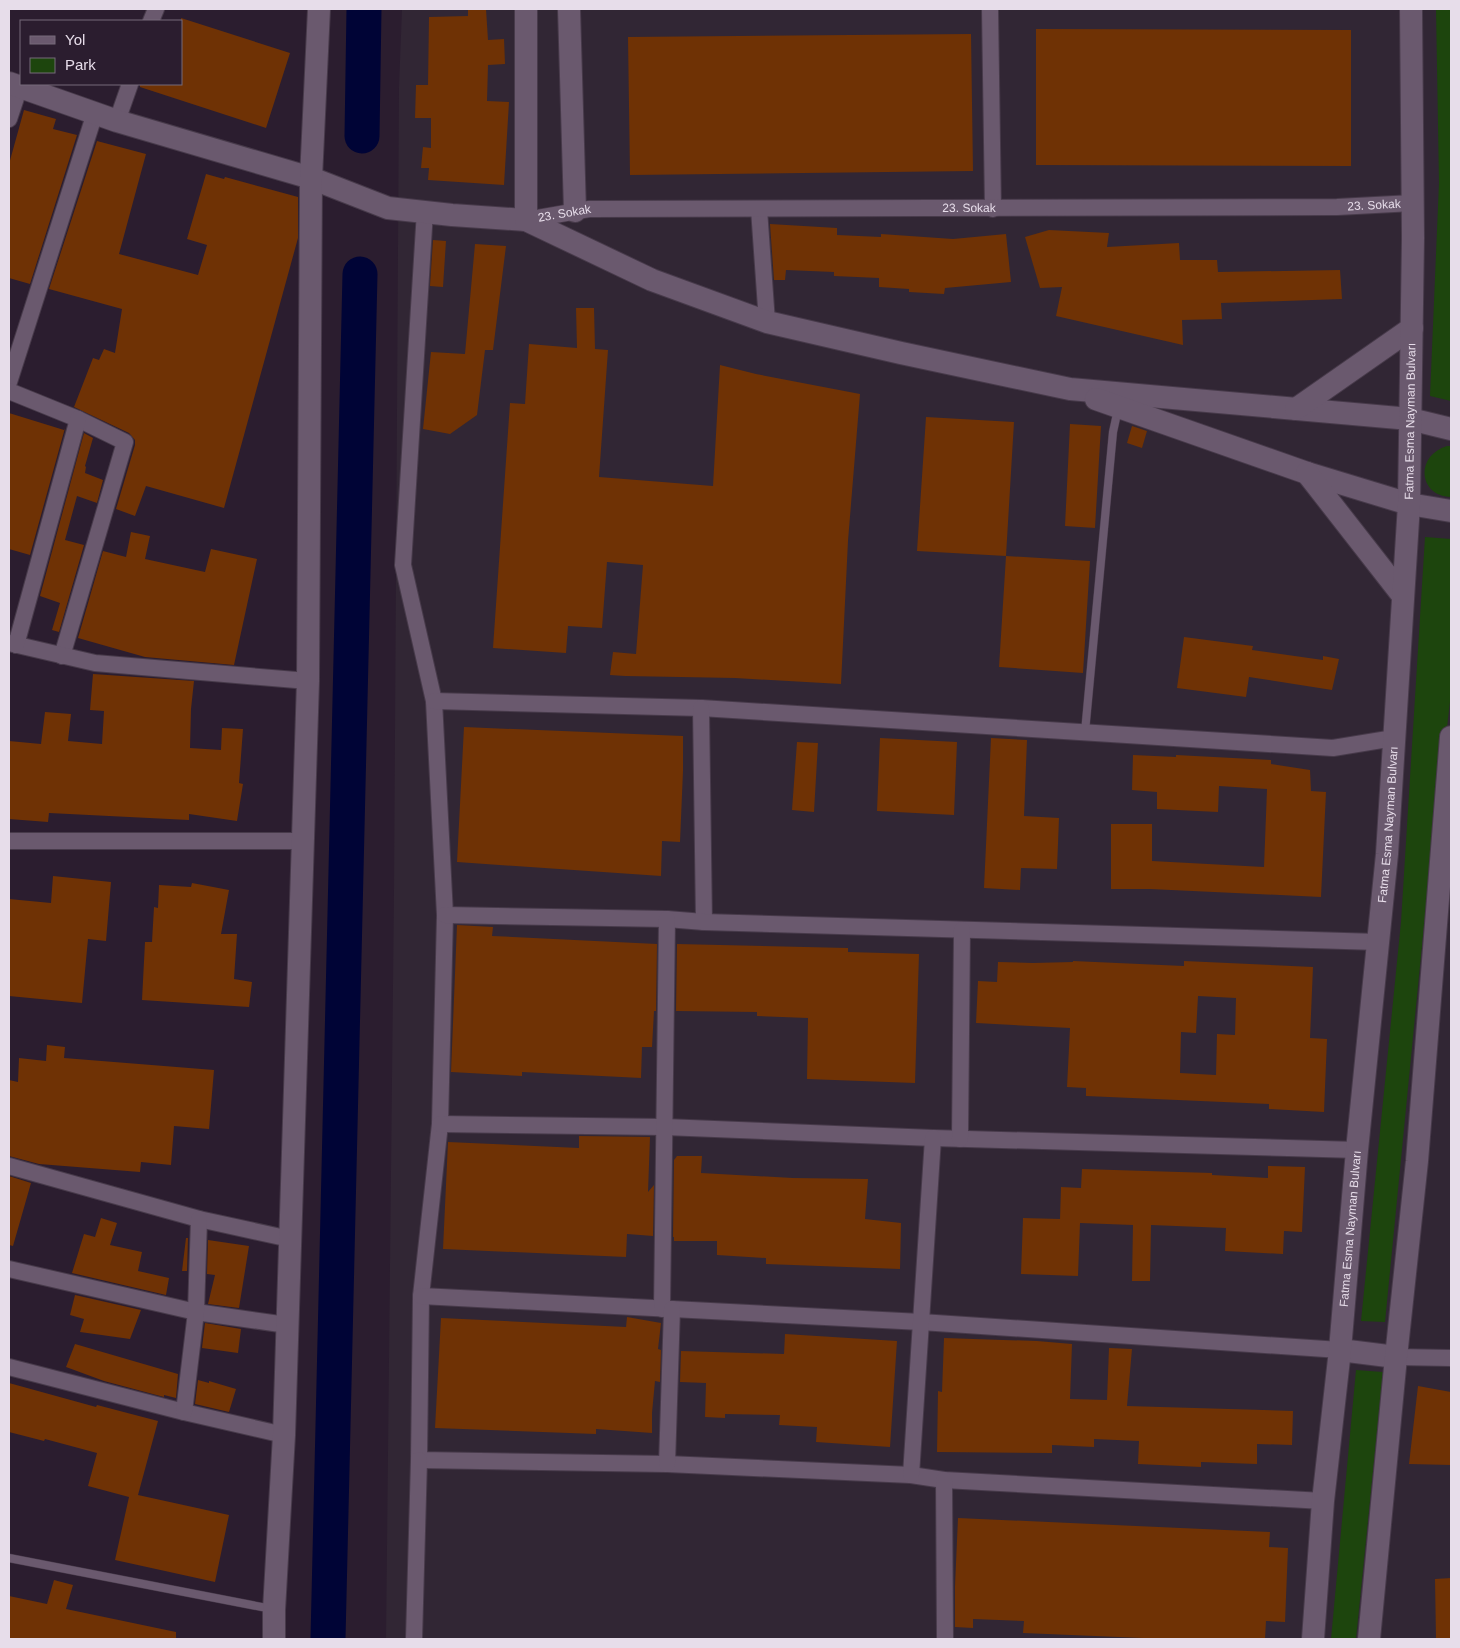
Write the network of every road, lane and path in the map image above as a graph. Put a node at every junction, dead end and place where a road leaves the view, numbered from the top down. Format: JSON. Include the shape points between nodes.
{"nodes":[{"id":1,"x":319,"y":9,"type":"edge"},
{"id":2,"x":526,"y":9,"type":"edge"},
{"id":3,"x":569,"y":9,"type":"edge"},
{"id":4,"x":990,"y":9,"type":"edge"},
{"id":5,"x":1410,"y":9,"type":"edge"},
{"id":6,"x":14,"y":84,"type":"edge"},
{"id":7,"x":130,"y":85,"type":"edge"},
{"id":8,"x":95,"y":113,"type":"junction"},
{"id":9,"x":9,"y":119,"type":"edge"},
{"id":10,"x":117,"y":121,"type":"junction"},
{"id":11,"x":311,"y":178,"type":"junction"},
{"id":12,"x":1413,"y":203,"type":"junction"},
{"id":13,"x":759,"y":209,"type":"junction"},
{"id":14,"x":993,"y":209,"type":"junction"},
{"id":15,"x":425,"y":212,"type":"junction"},
{"id":16,"x":575,"y":212,"type":"junction"},
{"id":17,"x":526,"y":220,"type":"junction"},
{"id":18,"x":767,"y":322,"type":"junction"},
{"id":19,"x":1412,"y":328,"type":"junction"},
{"id":20,"x":9,"y":382,"type":"edge"},
{"id":21,"x":1070,"y":389,"type":"junction"},
{"id":22,"x":9,"y":391,"type":"edge"},
{"id":23,"x":1119,"y":408,"type":"junction"},
{"id":24,"x":1296,"y":409,"type":"junction"},
{"id":25,"x":78,"y":419,"type":"junction"},
{"id":26,"x":1410,"y":419,"type":"junction"},
{"id":27,"x":1451,"y":429,"type":"edge"},
{"id":28,"x":1307,"y":474,"type":"junction"},
{"id":29,"x":1409,"y":504,"type":"junction"},
{"id":30,"x":1451,"y":511,"type":"edge"},
{"id":31,"x":1403,"y":596,"type":"junction"},
{"id":32,"x":12,"y":644,"type":"edge"},
{"id":33,"x":62,"y":656,"type":"junction"},
{"id":34,"x":308,"y":681,"type":"junction"},
{"id":35,"x":434,"y":701,"type":"junction"},
{"id":36,"x":702,"y":708,"type":"junction"},
{"id":37,"x":1085,"y":732,"type":"junction"},
{"id":38,"x":1451,"y":737,"type":"edge"},
{"id":39,"x":1394,"y":738,"type":"junction"},
{"id":40,"x":9,"y":841,"type":"edge"},
{"id":41,"x":303,"y":841,"type":"junction"},
{"id":42,"x":1447,"y":861,"type":"edge"},
{"id":43,"x":445,"y":915,"type":"junction"},
{"id":44,"x":667,"y":919,"type":"junction"},
{"id":45,"x":704,"y":922,"type":"junction"},
{"id":46,"x":962,"y":930,"type":"junction"},
{"id":47,"x":1378,"y":942,"type":"junction"},
{"id":48,"x":440,"y":1124,"type":"junction"},
{"id":49,"x":665,"y":1127,"type":"junction"},
{"id":50,"x":933,"y":1138,"type":"junction"},
{"id":51,"x":960,"y":1139,"type":"junction"},
{"id":52,"x":1357,"y":1150,"type":"junction"},
{"id":53,"x":9,"y":1166,"type":"edge"},
{"id":54,"x":199,"y":1219,"type":"junction"},
{"id":55,"x":290,"y":1239,"type":"junction"},
{"id":56,"x":9,"y":1269,"type":"edge"},
{"id":57,"x":421,"y":1296,"type":"junction"},
{"id":58,"x":667,"y":1309,"type":"junction"},
{"id":59,"x":196,"y":1312,"type":"junction"},
{"id":60,"x":921,"y":1322,"type":"junction"},
{"id":61,"x":287,"y":1325,"type":"junction"},
{"id":62,"x":1340,"y":1350,"type":"junction"},
{"id":63,"x":1396,"y":1357,"type":"junction"},
{"id":64,"x":1451,"y":1358,"type":"edge"},
{"id":65,"x":9,"y":1367,"type":"edge"},
{"id":66,"x":184,"y":1412,"type":"junction"},
{"id":67,"x":284,"y":1435,"type":"junction"},
{"id":68,"x":420,"y":1460,"type":"junction"},
{"id":69,"x":667,"y":1464,"type":"junction"},
{"id":70,"x":911,"y":1475,"type":"junction"},
{"id":71,"x":944,"y":1480,"type":"junction"},
{"id":72,"x":1323,"y":1501,"type":"junction"},
{"id":73,"x":9,"y":1558,"type":"edge"},
{"id":74,"x":274,"y":1610,"type":"junction"},
{"id":75,"x":274,"y":1639,"type":"edge"},
{"id":76,"x":414,"y":1639,"type":"edge"},
{"id":77,"x":945,"y":1639,"type":"edge"},
{"id":78,"x":1313,"y":1639,"type":"edge"},
{"id":79,"x":1369,"y":1639,"type":"edge"}],
"edges":[{"from":1,"to":11,"type":"main road"},
{"from":2,"to":17,"type":"main road"},
{"from":3,"to":16,"type":"main road"},
{"from":4,"to":14,"type":"street"},
{"from":5,"to":12,"type":"main road","name":"Fatma Esma Nayman Bulvarı"},
{"from":6,"to":8,"type":"main road"},
{"from":6,"to":9,"type":"street"},
{"from":7,"to":10,"type":"street"},
{"from":8,"to":10,"type":"main road"},
{"from":8,"to":20,"type":"street"},
{"from":10,"to":11,"type":"main road"},
{"from":11,"to":15,"type":"main road","via":[[388,208]]},
{"from":11,"to":34,"type":"main road"},
{"from":12,"to":14,"type":"street","name":"23. Sokak","via":[[1337,207]]},
{"from":12,"to":19,"type":"main road","name":"Fatma Esma Nayman Bulvarı"},
{"from":13,"to":14,"type":"street","name":"23. Sokak"},
{"from":13,"to":16,"type":"street","name":"23. Sokak","via":[[589,209]]},
{"from":13,"to":18,"type":"street"},
{"from":15,"to":17,"type":"main road"},
{"from":15,"to":35,"type":"street","via":[[403,565]]},
{"from":16,"to":17,"type":"street","name":"23. Sokak"},
{"from":17,"to":18,"type":"main road","via":[[652,280]]},
{"from":18,"to":21,"type":"main road"},
{"from":19,"to":24,"type":"main road"},
{"from":19,"to":26,"type":"main road","name":"Fatma Esma Nayman Bulvarı"},
{"from":21,"to":23,"type":"main road"},
{"from":21,"to":24,"type":"main road"},
{"from":22,"to":25,"type":"street"},
{"from":23,"to":28,"type":"main road"},
{"from":23,"to":37,"type":"lane","via":[[1113,432]]},
{"from":24,"to":26,"type":"main road"},
{"from":25,"to":32,"type":"street"},
{"from":25,"to":33,"type":"street","via":[[125,442]]},
{"from":26,"to":27,"type":"main road"},
{"from":26,"to":29,"type":"main road","name":"Fatma Esma Nayman Bulvarı"},
{"from":28,"to":29,"type":"main road"},
{"from":28,"to":31,"type":"main road"},
{"from":29,"to":30,"type":"main road"},
{"from":29,"to":31,"type":"main road","name":"Fatma Esma Nayman Bulvarı"},
{"from":31,"to":39,"type":"main road","name":"Fatma Esma Nayman Bulvarı"},
{"from":32,"to":33,"type":"street"},
{"from":33,"to":34,"type":"street","via":[[95,663]]},
{"from":34,"to":41,"type":"main road"},
{"from":35,"to":36,"type":"street"},
{"from":35,"to":43,"type":"street"},
{"from":36,"to":37,"type":"street"},
{"from":36,"to":45,"type":"street"},
{"from":37,"to":39,"type":"street","via":[[1333,748]]},
{"from":38,"to":42,"type":"main road"},
{"from":39,"to":47,"type":"main road","name":"Fatma Esma Nayman Bulvarı"},
{"from":40,"to":41,"type":"street"},
{"from":41,"to":55,"type":"main road"},
{"from":42,"to":63,"type":"main road"},
{"from":43,"to":44,"type":"street"},
{"from":43,"to":48,"type":"street"},
{"from":44,"to":45,"type":"street"},
{"from":44,"to":49,"type":"street"},
{"from":45,"to":46,"type":"street"},
{"from":46,"to":47,"type":"street"},
{"from":46,"to":51,"type":"street"},
{"from":47,"to":52,"type":"main road","name":"Fatma Esma Nayman Bulvarı"},
{"from":48,"to":49,"type":"street"},
{"from":48,"to":57,"type":"street"},
{"from":49,"to":50,"type":"street"},
{"from":49,"to":58,"type":"street"},
{"from":50,"to":51,"type":"street"},
{"from":50,"to":60,"type":"street"},
{"from":51,"to":52,"type":"street"},
{"from":52,"to":62,"type":"main road","name":"Fatma Esma Nayman Bulvarı"},
{"from":53,"to":54,"type":"street"},
{"from":54,"to":55,"type":"street"},
{"from":54,"to":59,"type":"street"},
{"from":55,"to":61,"type":"main road"},
{"from":56,"to":59,"type":"street"},
{"from":57,"to":58,"type":"street"},
{"from":57,"to":68,"type":"street"},
{"from":58,"to":60,"type":"street"},
{"from":58,"to":69,"type":"street"},
{"from":59,"to":61,"type":"street"},
{"from":59,"to":66,"type":"street"},
{"from":60,"to":62,"type":"street"},
{"from":60,"to":70,"type":"street"},
{"from":61,"to":67,"type":"main road"},
{"from":62,"to":63,"type":"main road"},
{"from":62,"to":72,"type":"main road","name":"Fatma Esma Nayman Bulvarı"},
{"from":63,"to":64,"type":"street"},
{"from":63,"to":79,"type":"main road"},
{"from":65,"to":66,"type":"street"},
{"from":66,"to":67,"type":"street"},
{"from":67,"to":74,"type":"main road"},
{"from":68,"to":69,"type":"street"},
{"from":68,"to":76,"type":"street"},
{"from":69,"to":70,"type":"street"},
{"from":70,"to":71,"type":"street"},
{"from":71,"to":72,"type":"street"},
{"from":71,"to":77,"type":"street"},
{"from":72,"to":78,"type":"main road","name":"Fatma Esma Nayman Bulvarı"},
{"from":73,"to":74,"type":"lane"},
{"from":74,"to":75,"type":"main road"}]}
